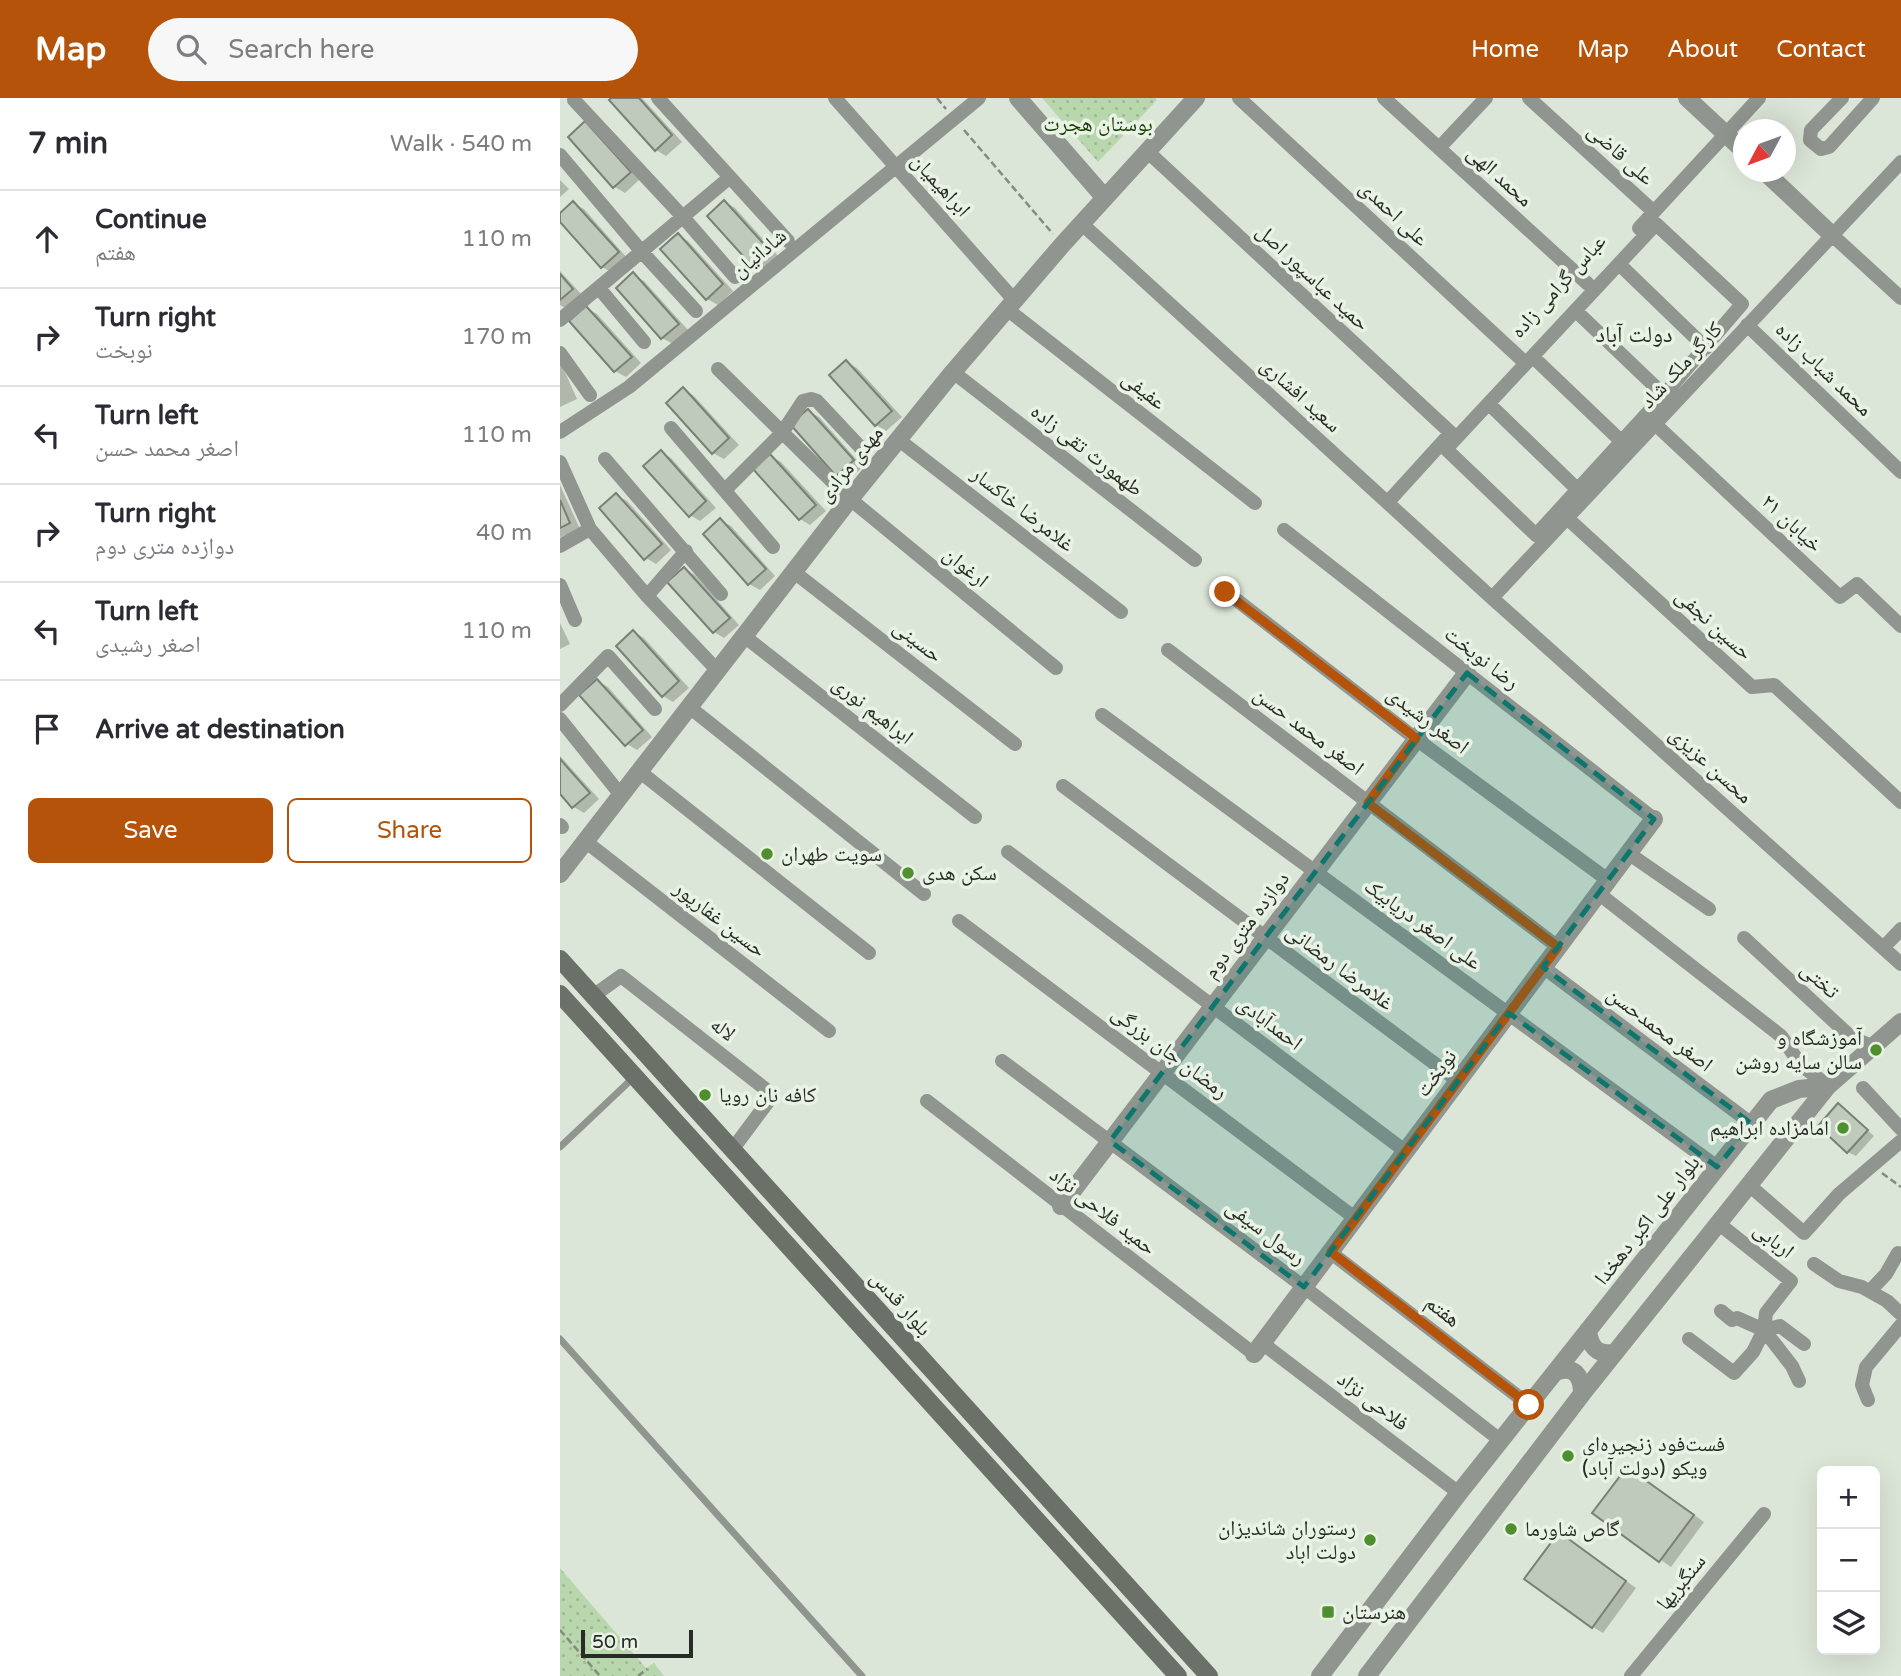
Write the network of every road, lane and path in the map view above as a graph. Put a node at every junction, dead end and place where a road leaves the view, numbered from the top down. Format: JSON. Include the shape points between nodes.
{"nodes":[{"id":1,"x":659,"y":98,"type":"edge"},
{"id":2,"x":835,"y":98,"type":"edge"},
{"id":3,"x":937,"y":98,"type":"edge"},
{"id":4,"x":979,"y":98,"type":"edge"},
{"id":5,"x":1018,"y":98,"type":"edge"},
{"id":6,"x":1196,"y":98,"type":"edge"},
{"id":7,"x":1239,"y":98,"type":"edge"},
{"id":8,"x":1384,"y":98,"type":"edge"},
{"id":9,"x":1486,"y":98,"type":"edge"},
{"id":10,"x":1530,"y":98,"type":"edge"},
{"id":11,"x":1687,"y":98,"type":"edge"},
{"id":12,"x":1759,"y":98,"type":"edge"},
{"id":13,"x":1842,"y":98,"type":"edge"},
{"id":14,"x":1873,"y":98,"type":"edge"},
{"id":15,"x":574,"y":100,"type":"dead end"},
{"id":16,"x":954,"y":118,"type":"junction"},
{"id":17,"x":1726,"y":134,"type":"junction"},
{"id":18,"x":1733,"y":141,"type":"edge"},
{"id":19,"x":1439,"y":148,"type":"junction"},
{"id":20,"x":1147,"y":151,"type":"junction"},
{"id":21,"x":560,"y":155,"type":"edge"},
{"id":22,"x":1901,"y":162,"type":"edge"},
{"id":23,"x":896,"y":166,"type":"junction"},
{"id":24,"x":729,"y":178,"type":"junction"},
{"id":25,"x":1776,"y":182,"type":"edge"},
{"id":26,"x":1105,"y":198,"type":"junction"},
{"id":27,"x":1654,"y":212,"type":"junction"},
{"id":28,"x":683,"y":217,"type":"junction"},
{"id":29,"x":1082,"y":224,"type":"junction"},
{"id":30,"x":1832,"y":235,"type":"junction"},
{"id":31,"x":788,"y":241,"type":"dead end"},
{"id":32,"x":1062,"y":245,"type":"junction"},
{"id":33,"x":642,"y":252,"type":"junction"},
{"id":34,"x":1619,"y":264,"type":"junction"},
{"id":35,"x":735,"y":277,"type":"dead end"},
{"id":36,"x":1588,"y":284,"type":"junction"},
{"id":37,"x":599,"y":288,"type":"junction"},
{"id":38,"x":1901,"y":298,"type":"edge"},
{"id":39,"x":1011,"y":306,"type":"junction"},
{"id":40,"x":696,"y":311,"type":"dead end"},
{"id":41,"x":1576,"y":311,"type":"junction"},
{"id":42,"x":560,"y":320,"type":"edge"},
{"id":43,"x":1748,"y":325,"type":"junction"},
{"id":44,"x":644,"y":342,"type":"dead end"},
{"id":45,"x":1706,"y":348,"type":"junction"},
{"id":46,"x":560,"y":353,"type":"edge"},
{"id":47,"x":1527,"y":357,"type":"junction"},
{"id":48,"x":718,"y":369,"type":"dead end"},
{"id":49,"x":953,"y":372,"type":"junction"},
{"id":50,"x":590,"y":395,"type":"dead end"},
{"id":51,"x":1664,"y":395,"type":"junction"},
{"id":52,"x":1489,"y":404,"type":"junction"},
{"id":53,"x":1657,"y":415,"type":"junction"},
{"id":54,"x":671,"y":428,"type":"dead end"},
{"id":55,"x":560,"y":432,"type":"edge"},
{"id":56,"x":782,"y":433,"type":"junction"},
{"id":57,"x":1451,"y":433,"type":"junction"},
{"id":58,"x":899,"y":440,"type":"junction"},
{"id":59,"x":1621,"y":442,"type":"junction"},
{"id":60,"x":861,"y":448,"type":"dead end"},
{"id":61,"x":604,"y":459,"type":"dead end"},
{"id":62,"x":560,"y":462,"type":"edge"},
{"id":63,"x":1901,"y":472,"type":"edge"},
{"id":64,"x":1577,"y":489,"type":"junction"},
{"id":65,"x":725,"y":490,"type":"junction"},
{"id":66,"x":850,"y":499,"type":"junction"},
{"id":67,"x":1388,"y":502,"type":"junction"},
{"id":68,"x":1255,"y":503,"type":"dead end"},
{"id":69,"x":1567,"y":518,"type":"junction"},
{"id":70,"x":590,"y":529,"type":"junction"},
{"id":71,"x":1284,"y":530,"type":"dead end"},
{"id":72,"x":560,"y":546,"type":"edge"},
{"id":73,"x":773,"y":547,"type":"dead end"},
{"id":74,"x":686,"y":551,"type":"junction"},
{"id":75,"x":1195,"y":560,"type":"dead end"},
{"id":76,"x":794,"y":572,"type":"junction"},
{"id":77,"x":560,"y":585,"type":"edge"},
{"id":78,"x":1225,"y":592,"type":"dead end"},
{"id":79,"x":721,"y":594,"type":"dead end"},
{"id":80,"x":647,"y":596,"type":"junction"},
{"id":81,"x":1492,"y":598,"type":"junction"},
{"id":82,"x":1121,"y":612,"type":"dead end"},
{"id":83,"x":575,"y":620,"type":"dead end"},
{"id":84,"x":1901,"y":626,"type":"edge"},
{"id":85,"x":744,"y":636,"type":"junction"},
{"id":86,"x":1168,"y":650,"type":"dead end"},
{"id":87,"x":1056,"y":668,"type":"dead end"},
{"id":88,"x":717,"y":670,"type":"junction"},
{"id":89,"x":1467,"y":673,"type":"junction"},
{"id":90,"x":560,"y":705,"type":"edge"},
{"id":91,"x":688,"y":706,"type":"junction"},
{"id":92,"x":654,"y":709,"type":"dead end"},
{"id":93,"x":1102,"y":715,"type":"dead end"},
{"id":94,"x":560,"y":719,"type":"edge"},
{"id":95,"x":1416,"y":738,"type":"junction"},
{"id":96,"x":1015,"y":744,"type":"dead end"},
{"id":97,"x":639,"y":771,"type":"junction"},
{"id":98,"x":1063,"y":786,"type":"dead end"},
{"id":99,"x":620,"y":794,"type":"junction"},
{"id":100,"x":1901,"y":802,"type":"edge"},
{"id":101,"x":1368,"y":803,"type":"junction"},
{"id":102,"x":975,"y":817,"type":"dead end"},
{"id":103,"x":1654,"y":818,"type":"joint"},
{"id":104,"x":585,"y":841,"type":"junction"},
{"id":105,"x":1008,"y":852,"type":"dead end"},
{"id":106,"x":1628,"y":853,"type":"junction"},
{"id":107,"x":1315,"y":872,"type":"junction"},
{"id":108,"x":560,"y":874,"type":"edge"},
{"id":109,"x":1603,"y":886,"type":"junction"},
{"id":110,"x":924,"y":894,"type":"dead end"},
{"id":111,"x":1709,"y":909,"type":"dead end"},
{"id":112,"x":958,"y":921,"type":"dead end"},
{"id":113,"x":1901,"y":929,"type":"edge"},
{"id":114,"x":1265,"y":937,"type":"junction"},
{"id":115,"x":1744,"y":939,"type":"dead end"},
{"id":116,"x":1558,"y":947,"type":"junction"},
{"id":117,"x":1883,"y":948,"type":"junction"},
{"id":118,"x":869,"y":953,"type":"dead end"},
{"id":119,"x":560,"y":960,"type":"edge"},
{"id":120,"x":1901,"y":964,"type":"edge"},
{"id":121,"x":1543,"y":967,"type":"junction"},
{"id":122,"x":560,"y":994,"type":"edge"},
{"id":123,"x":593,"y":996,"type":"junction"},
{"id":124,"x":1213,"y":1006,"type":"junction"},
{"id":125,"x":1508,"y":1013,"type":"junction"},
{"id":126,"x":1901,"y":1022,"type":"edge"},
{"id":127,"x":829,"y":1031,"type":"dead end"},
{"id":128,"x":1872,"y":1046,"type":"junction"},
{"id":129,"x":1002,"y":1061,"type":"dead end"},
{"id":130,"x":1162,"y":1073,"type":"junction"},
{"id":131,"x":635,"y":1077,"type":"junction"},
{"id":132,"x":1458,"y":1081,"type":"junction"},
{"id":133,"x":1828,"y":1086,"type":"junction"},
{"id":134,"x":1863,"y":1088,"type":"dead end"},
{"id":135,"x":927,"y":1101,"type":"dead end"},
{"id":136,"x":1752,"y":1124,"type":"junction"},
{"id":137,"x":1901,"y":1129,"type":"edge"},
{"id":138,"x":1111,"y":1141,"type":"junction"},
{"id":139,"x":1901,"y":1141,"type":"edge"},
{"id":140,"x":560,"y":1147,"type":"edge"},
{"id":141,"x":732,"y":1150,"type":"junction"},
{"id":142,"x":1405,"y":1152,"type":"junction"},
{"id":143,"x":1872,"y":1164,"type":"junction"},
{"id":144,"x":1717,"y":1167,"type":"junction"},
{"id":145,"x":1749,"y":1185,"type":"junction"},
{"id":146,"x":1901,"y":1187,"type":"edge"},
{"id":147,"x":1061,"y":1206,"type":"junction"},
{"id":148,"x":1355,"y":1218,"type":"junction"},
{"id":149,"x":1718,"y":1223,"type":"junction"},
{"id":150,"x":1331,"y":1252,"type":"junction"},
{"id":151,"x":1898,"y":1253,"type":"dead end"},
{"id":152,"x":1814,"y":1264,"type":"dead end"},
{"id":153,"x":1304,"y":1287,"type":"junction"},
{"id":154,"x":1870,"y":1291,"type":"junction"},
{"id":155,"x":1721,"y":1311,"type":"dead end"},
{"id":156,"x":1901,"y":1314,"type":"edge"},
{"id":157,"x":1901,"y":1325,"type":"edge"},
{"id":158,"x":1588,"y":1330,"type":"junction"},
{"id":159,"x":1764,"y":1330,"type":"junction"},
{"id":160,"x":560,"y":1339,"type":"edge"},
{"id":161,"x":1689,"y":1339,"type":"dead end"},
{"id":162,"x":1804,"y":1344,"type":"dead end"},
{"id":163,"x":1258,"y":1348,"type":"junction"},
{"id":164,"x":1615,"y":1353,"type":"junction"},
{"id":165,"x":1555,"y":1372,"type":"junction"},
{"id":166,"x":1798,"y":1381,"type":"dead end"},
{"id":167,"x":1582,"y":1394,"type":"junction"},
{"id":168,"x":1868,"y":1400,"type":"dead end"},
{"id":169,"x":1529,"y":1405,"type":"junction"},
{"id":170,"x":1500,"y":1440,"type":"junction"},
{"id":171,"x":1458,"y":1493,"type":"junction"},
{"id":172,"x":1764,"y":1514,"type":"dead end"},
{"id":173,"x":560,"y":1630,"type":"edge"},
{"id":174,"x":647,"y":1669,"type":"dead end"},
{"id":175,"x":600,"y":1676,"type":"edge"},
{"id":176,"x":638,"y":1676,"type":"edge"},
{"id":177,"x":862,"y":1676,"type":"edge"},
{"id":178,"x":1178,"y":1676,"type":"edge"},
{"id":179,"x":1209,"y":1676,"type":"edge"},
{"id":180,"x":1320,"y":1676,"type":"edge"},
{"id":181,"x":1367,"y":1676,"type":"edge"},
{"id":182,"x":1631,"y":1676,"type":"edge"}],
"edges":[{"from":1,"to":24,"type":"street"},
{"from":2,"to":23,"type":"street","name":"ابراهیمیان"},
{"from":3,"to":16,"type":"path"},
{"from":4,"to":16,"type":"street","name":"شادانیان"},
{"from":5,"to":26,"type":"street"},
{"from":6,"to":20,"type":"street","name":"مهدی مرادی"},
{"from":7,"to":47,"type":"street","name":"علی احمدی"},
{"from":8,"to":19,"type":"street","name":"محمد الهی"},
{"from":9,"to":19,"type":"street"},
{"from":10,"to":27,"type":"street","name":"علی قاضی"},
{"from":11,"to":17,"type":"street"},
{"from":12,"to":17,"type":"street","name":"عباس گرامی زاده"},
{"from":13,"to":14,"type":"street","via":[[1811,130],[1811,139],[1821,149],[1829,147]]},
{"from":15,"to":28,"type":"street"},
{"from":16,"to":23,"type":"street","name":"شادانیان"},
{"from":16,"to":32,"type":"path"},
{"from":17,"to":18,"type":"street"},
{"from":17,"to":27,"type":"street","name":"عباس گرامی زاده"},
{"from":19,"to":36,"type":"street","name":"محمد الهی"},
{"from":20,"to":26,"type":"street","name":"مهدی مرادی"},
{"from":20,"to":57,"type":"street","name":"حمید عباسپور اصل"},
{"from":21,"to":33,"type":"street"},
{"from":22,"to":30,"type":"street","name":"کارگر ملک شاد"},
{"from":23,"to":39,"type":"street","name":"ابراهیمیان"},
{"from":23,"to":55,"type":"street","name":"شادانیان","via":[[629,387]]},
{"from":24,"to":28,"type":"street"},
{"from":24,"to":31,"type":"street"},
{"from":25,"to":30,"type":"street"},
{"from":26,"to":29,"type":"street","name":"مهدی مرادی"},
{"from":27,"to":36,"type":"street","name":"عباس گرامی زاده"},
{"from":28,"to":33,"type":"street"},
{"from":28,"to":35,"type":"street"},
{"from":29,"to":32,"type":"street","name":"مهدی مرادی"},
{"from":29,"to":67,"type":"street","name":"سعید افشاری"},
{"from":30,"to":38,"type":"street"},
{"from":30,"to":43,"type":"street","name":"کارگر ملک شاد"},
{"from":32,"to":39,"type":"street","name":"مهدی مرادی"},
{"from":33,"to":37,"type":"street"},
{"from":33,"to":40,"type":"street"},
{"from":34,"to":41,"type":"street"},
{"from":34,"to":45,"type":"street"},
{"from":34,"to":45,"type":"street","via":[[1656,224],[1742,304]]},
{"from":36,"to":47,"type":"street","name":"عباس گرامی زاده"},
{"from":37,"to":42,"type":"street"},
{"from":37,"to":44,"type":"street"},
{"from":39,"to":49,"type":"street","name":"مهدی مرادی"},
{"from":39,"to":68,"type":"street","name":"عفیفی"},
{"from":41,"to":47,"type":"street"},
{"from":41,"to":51,"type":"street"},
{"from":43,"to":53,"type":"street","name":"کارگر ملک شاد"},
{"from":43,"to":63,"type":"street","name":"محمد شباب زاده"},
{"from":45,"to":51,"type":"street"},
{"from":46,"to":50,"type":"street"},
{"from":47,"to":52,"type":"street"},
{"from":47,"to":57,"type":"street","name":"عباس گرامی زاده"},
{"from":47,"to":59,"type":"street","name":"علی احمدی"},
{"from":48,"to":56,"type":"street","name":"ارغوان"},
{"from":49,"to":58,"type":"street","name":"مهدی مرادی"},
{"from":49,"to":75,"type":"street","name":"طهمورث تقی زاده"},
{"from":51,"to":53,"type":"street"},
{"from":52,"to":64,"type":"street"},
{"from":52,"to":64,"type":"street","via":[[1446,449],[1536,535]]},
{"from":53,"to":59,"type":"street"},
{"from":53,"to":69,"type":"street","name":"کارگر ملک شاد"},
{"from":53,"to":84,"type":"street","name":"خیابان ۲۱","via":[[1840,597],[1857,584]]},
{"from":54,"to":65,"type":"street"},
{"from":56,"to":60,"type":"street","via":[[803,401],[811,399]]},
{"from":56,"to":65,"type":"street"},
{"from":56,"to":66,"type":"street","name":"ارغوان"},
{"from":57,"to":67,"type":"street","name":"عباس گرامی زاده"},
{"from":58,"to":66,"type":"street","name":"مهدی مرادی"},
{"from":58,"to":82,"type":"street","name":"غلامرضا خاکسار"},
{"from":59,"to":64,"type":"street"},
{"from":61,"to":74,"type":"street"},
{"from":62,"to":70,"type":"street"},
{"from":65,"to":73,"type":"street"},
{"from":66,"to":76,"type":"street","name":"مهدی مرادی"},
{"from":66,"to":87,"type":"street","name":"ارغوان"},
{"from":67,"to":81,"type":"street","name":"سعید افشاری"},
{"from":69,"to":81,"type":"street","name":"کارگر ملک شاد"},
{"from":69,"to":100,"type":"street","name":"حسین نجفی","via":[[1752,687],[1774,685]]},
{"from":70,"to":72,"type":"street"},
{"from":70,"to":80,"type":"street"},
{"from":71,"to":89,"type":"street","name":"رضا نوبخت"},
{"from":74,"to":79,"type":"street"},
{"from":74,"to":80,"type":"street"},
{"from":76,"to":85,"type":"street","name":"مهدی مرادی"},
{"from":76,"to":96,"type":"street","name":"حسینی"},
{"from":77,"to":83,"type":"street"},
{"from":78,"to":95,"type":"street","name":"اصغر رشیدی"},
{"from":80,"to":88,"type":"street"},
{"from":81,"to":117,"type":"street","name":"محسن عزیزی"},
{"from":85,"to":88,"type":"street","name":"مهدی مرادی"},
{"from":85,"to":102,"type":"street","name":"ابراهیم نوری"},
{"from":86,"to":101,"type":"street","name":"اصغر محمد حسن"},
{"from":88,"to":91,"type":"street","name":"مهدی مرادی"},
{"from":89,"to":95,"type":"street","name":"دوازده متری دوم"},
{"from":89,"to":103,"type":"street","name":"رضا نوبخت"},
{"from":90,"to":92,"type":"street","via":[[608,656]]},
{"from":91,"to":97,"type":"street","name":"مهدی مرادی"},
{"from":91,"to":110,"type":"street"},
{"from":93,"to":107,"type":"street","name":"علی اصغر دریابیک"},
{"from":94,"to":99,"type":"street"},
{"from":95,"to":101,"type":"street","name":"دوازده متری دوم"},
{"from":95,"to":109,"type":"street","name":"اصغر رشیدی"},
{"from":97,"to":99,"type":"street","name":"مهدی مرادی"},
{"from":97,"to":118,"type":"street"},
{"from":98,"to":114,"type":"street","name":"غلامرضا رمضانی"},
{"from":99,"to":104,"type":"street","name":"مهدی مرادی"},
{"from":101,"to":107,"type":"street","name":"دوازده متری دوم"},
{"from":101,"to":116,"type":"street","name":"اصغر محمد حسن"},
{"from":103,"to":106,"type":"street","name":"نوبخت"},
{"from":104,"to":108,"type":"street","name":"مهدی مرادی"},
{"from":104,"to":127,"type":"street","name":"حسین غفارپور"},
{"from":105,"to":124,"type":"street","name":"احمدآبادی"},
{"from":106,"to":109,"type":"street","name":"نوبخت"},
{"from":106,"to":111,"type":"street"},
{"from":107,"to":114,"type":"street","name":"دوازده متری دوم"},
{"from":107,"to":125,"type":"street","name":"علی اصغر دریابیک"},
{"from":109,"to":116,"type":"street","name":"نوبخت"},
{"from":109,"to":133,"type":"street","name":"اصغر رشیدی","via":[[1781,1036],[1800,1064]]},
{"from":112,"to":130,"type":"street","name":"رمضان جان بزرگی"},
{"from":113,"to":117,"type":"street"},
{"from":114,"to":124,"type":"street","name":"دوازده متری دوم"},
{"from":114,"to":132,"type":"street","name":"غلامرضا رمضانی"},
{"from":115,"to":128,"type":"street","name":"تختی","via":[[1852,1038]]},
{"from":116,"to":121,"type":"street","name":"نوبخت"},
{"from":117,"to":120,"type":"street","name":"محسن عزیزی"},
{"from":119,"to":123,"type":"main road","name":"بلوار قدس"},
{"from":121,"to":125,"type":"street","name":"نوبخت"},
{"from":121,"to":136,"type":"street","name":"اصغر محمدحسن"},
{"from":122,"to":131,"type":"main road"},
{"from":123,"to":141,"type":"main road","name":"بلوار قدس"},
{"from":123,"to":141,"type":"street","name":"لاله","via":[[621,976],[773,1095]]},
{"from":124,"to":130,"type":"street","name":"دوازده متری دوم"},
{"from":124,"to":142,"type":"street","name":"احمدآبادی"},
{"from":125,"to":132,"type":"street","name":"نوبخت"},
{"from":125,"to":144,"type":"street","name":"علی اصغر دریابیک"},
{"from":126,"to":128,"type":"street"},
{"from":128,"to":133,"type":"street"},
{"from":129,"to":138,"type":"street","name":"رسول سیفی"},
{"from":130,"to":138,"type":"street","name":"دوازده متری دوم"},
{"from":130,"to":148,"type":"street","name":"رمضان جان بزرگی"},
{"from":131,"to":140,"type":"lane"},
{"from":131,"to":178,"type":"main road"},
{"from":132,"to":142,"type":"street","name":"نوبخت"},
{"from":133,"to":136,"type":"street","name":"بلوار علی اکبر دهخدا","via":[[1799,1089],[1771,1100]]},
{"from":133,"to":145,"type":"street"},
{"from":134,"to":137,"type":"street"},
{"from":135,"to":147,"type":"street","name":"حمید فلاحی نژاد"},
{"from":136,"to":144,"type":"street","name":"بلوار علی اکبر دهخدا"},
{"from":138,"to":147,"type":"street","name":"دوازده متری دوم"},
{"from":138,"to":153,"type":"street","name":"رسول سیفی"},
{"from":139,"to":143,"type":"street"},
{"from":141,"to":179,"type":"main road","name":"بلوار قدس"},
{"from":142,"to":148,"type":"street","name":"نوبخت"},
{"from":143,"to":145,"type":"street","via":[[1804,1233]]},
{"from":143,"to":146,"type":"path"},
{"from":144,"to":158,"type":"street","name":"بلوار علی اکبر دهخدا"},
{"from":145,"to":149,"type":"street"},
{"from":147,"to":163,"type":"street","name":"حمید فلاحی نژاد"},
{"from":148,"to":150,"type":"street","name":"نوبخت"},
{"from":149,"to":159,"type":"street","name":"اربابی","via":[[1791,1281],[1766,1312]]},
{"from":149,"to":164,"type":"street"},
{"from":150,"to":153,"type":"street","name":"نوبخت"},
{"from":150,"to":169,"type":"street","name":"هفتم"},
{"from":151,"to":154,"type":"street"},
{"from":152,"to":154,"type":"street","via":[[1839,1281]]},
{"from":153,"to":163,"type":"street","name":"نوبخت"},
{"from":153,"to":170,"type":"street","name":"رسول سیفی"},
{"from":154,"to":156,"type":"street"},
{"from":155,"to":159,"type":"street","via":[[1731,1320],[1737,1318]]},
{"from":157,"to":168,"type":"street","via":[[1866,1367],[1862,1385]]},
{"from":158,"to":164,"type":"street","via":[[1594,1350]]},
{"from":158,"to":165,"type":"street","name":"بلوار علی اکبر دهخدا"},
{"from":159,"to":161,"type":"street","name":"اربابی","via":[[1753,1352],[1734,1373]]},
{"from":159,"to":162,"type":"street","via":[[1780,1326]]},
{"from":159,"to":166,"type":"street"},
{"from":160,"to":177,"type":"lane"},
{"from":163,"to":171,"type":"street","name":"فلاحی نژاد"},
{"from":164,"to":167,"type":"street"},
{"from":165,"to":167,"type":"street","via":[[1576,1373]]},
{"from":165,"to":169,"type":"street","name":"بلوار علی اکبر دهخدا"},
{"from":167,"to":181,"type":"street"},
{"from":169,"to":170,"type":"street","name":"بلوار علی اکبر دهخدا"},
{"from":170,"to":171,"type":"street","name":"بلوار علی اکبر دهخدا"},
{"from":171,"to":180,"type":"street","name":"بلوار علی اکبر دهخدا"},
{"from":172,"to":182,"type":"street","name":"سنگبریها"},
{"from":173,"to":175,"type":"path"},
{"from":174,"to":176,"type":"path"}]}
